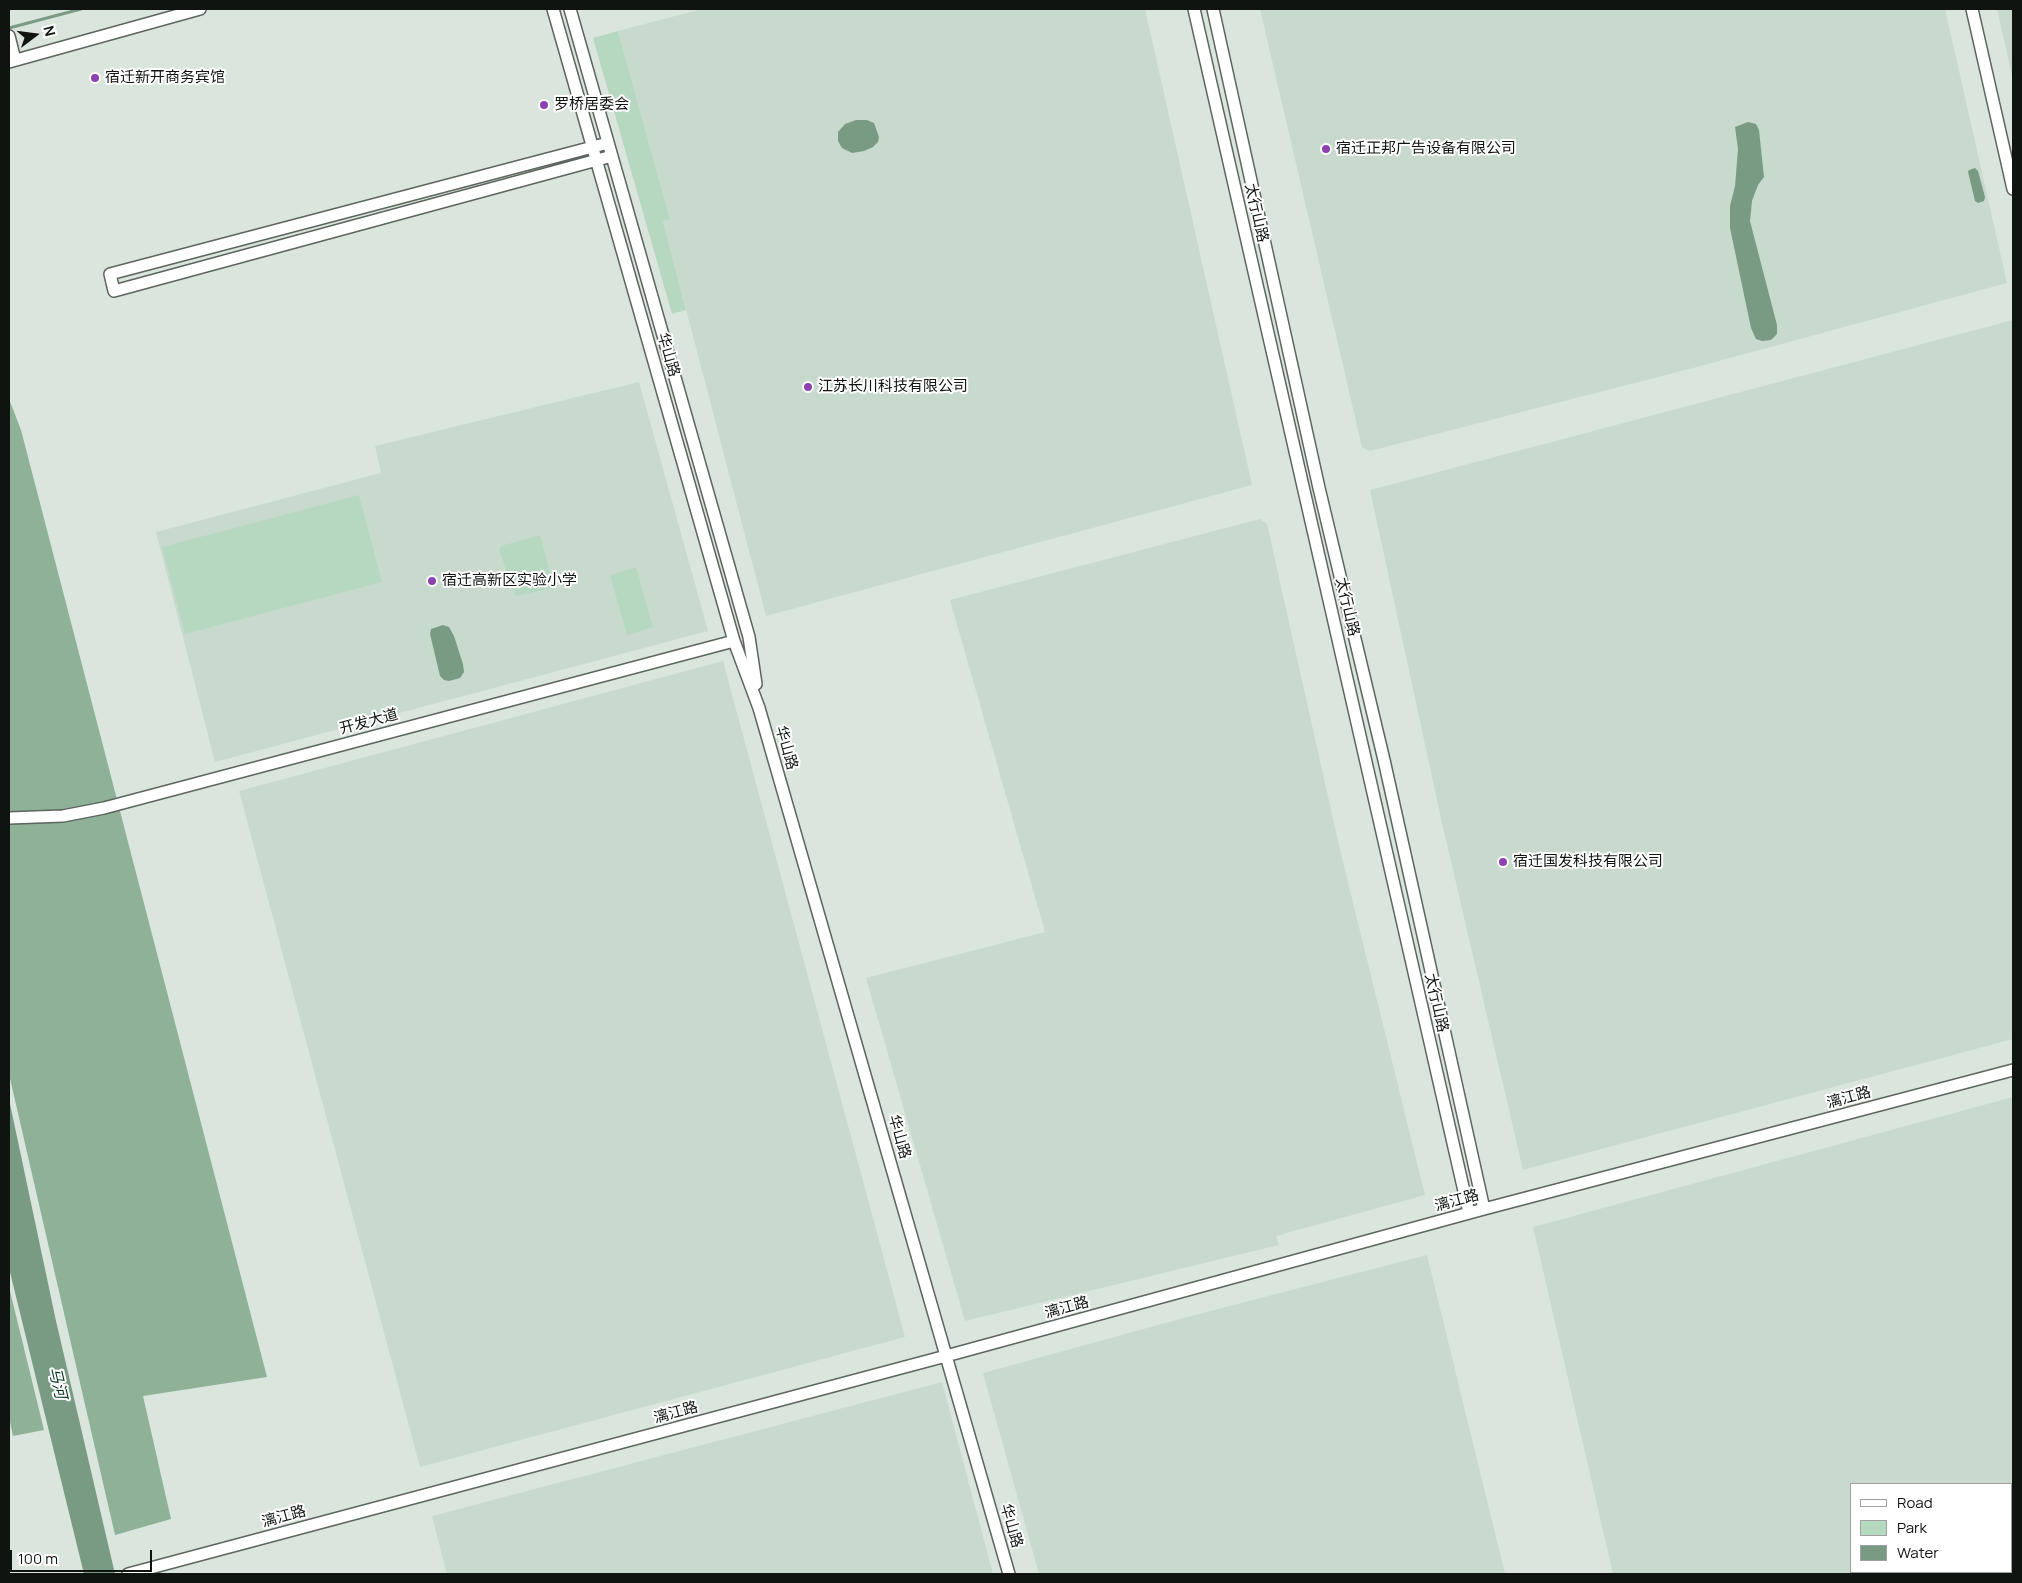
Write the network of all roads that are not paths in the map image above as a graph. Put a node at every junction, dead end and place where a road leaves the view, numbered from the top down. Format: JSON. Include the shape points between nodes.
{"nodes":[{"id":1,"x":200,"y":9,"type":"edge"},
{"id":2,"x":553,"y":9,"type":"edge"},
{"id":3,"x":570,"y":9,"type":"edge"},
{"id":4,"x":1194,"y":9,"type":"edge"},
{"id":5,"x":1213,"y":9,"type":"edge"},
{"id":6,"x":1972,"y":9,"type":"edge"},
{"id":7,"x":9,"y":36,"type":"edge"},
{"id":8,"x":12,"y":61,"type":"edge"},
{"id":9,"x":608,"y":143,"type":"junction"},
{"id":10,"x":593,"y":147,"type":"junction"},
{"id":11,"x":612,"y":156,"type":"junction"},
{"id":12,"x":597,"y":160,"type":"junction"},
{"id":13,"x":2013,"y":189,"type":"edge"},
{"id":14,"x":734,"y":641,"type":"junction"},
{"id":15,"x":759,"y":708,"type":"junction"},
{"id":16,"x":9,"y":818,"type":"edge"},
{"id":17,"x":2013,"y":1070,"type":"edge"},
{"id":18,"x":1484,"y":1209,"type":"junction"},
{"id":19,"x":1468,"y":1213,"type":"junction"},
{"id":20,"x":946,"y":1356,"type":"junction"},
{"id":21,"x":133,"y":1573,"type":"edge"},
{"id":22,"x":1009,"y":1574,"type":"edge"}],
"edges":[{"from":1,"to":8,"type":"street"},
{"from":2,"to":10,"type":"street","name":"华山路"},
{"from":3,"to":9,"type":"street","name":"华山路"},
{"from":4,"to":19,"type":"street","name":"太行山路"},
{"from":5,"to":18,"type":"street","name":"太行山路"},
{"from":6,"to":13,"type":"street"},
{"from":7,"to":8,"type":"street"},
{"from":9,"to":10,"type":"street"},
{"from":9,"to":11,"type":"street","name":"华山路"},
{"from":10,"to":12,"type":"street","name":"华山路"},
{"from":10,"to":12,"type":"street","via":[[110,274],[114,290]]},
{"from":11,"to":12,"type":"street"},
{"from":11,"to":15,"type":"street","name":"华山路","via":[[749,637]]},
{"from":12,"to":14,"type":"street","name":"华山路"},
{"from":14,"to":15,"type":"street","name":"华山路"},
{"from":14,"to":16,"type":"street","name":"开发大道","via":[[104,808],[63,816]]},
{"from":15,"to":20,"type":"street","name":"华山路"},
{"from":17,"to":18,"type":"street","name":"漓江路"},
{"from":18,"to":19,"type":"street","name":"漓江路"},
{"from":19,"to":20,"type":"street","name":"漓江路"},
{"from":20,"to":21,"type":"street","name":"漓江路"},
{"from":20,"to":22,"type":"street","name":"华山路"}]}
